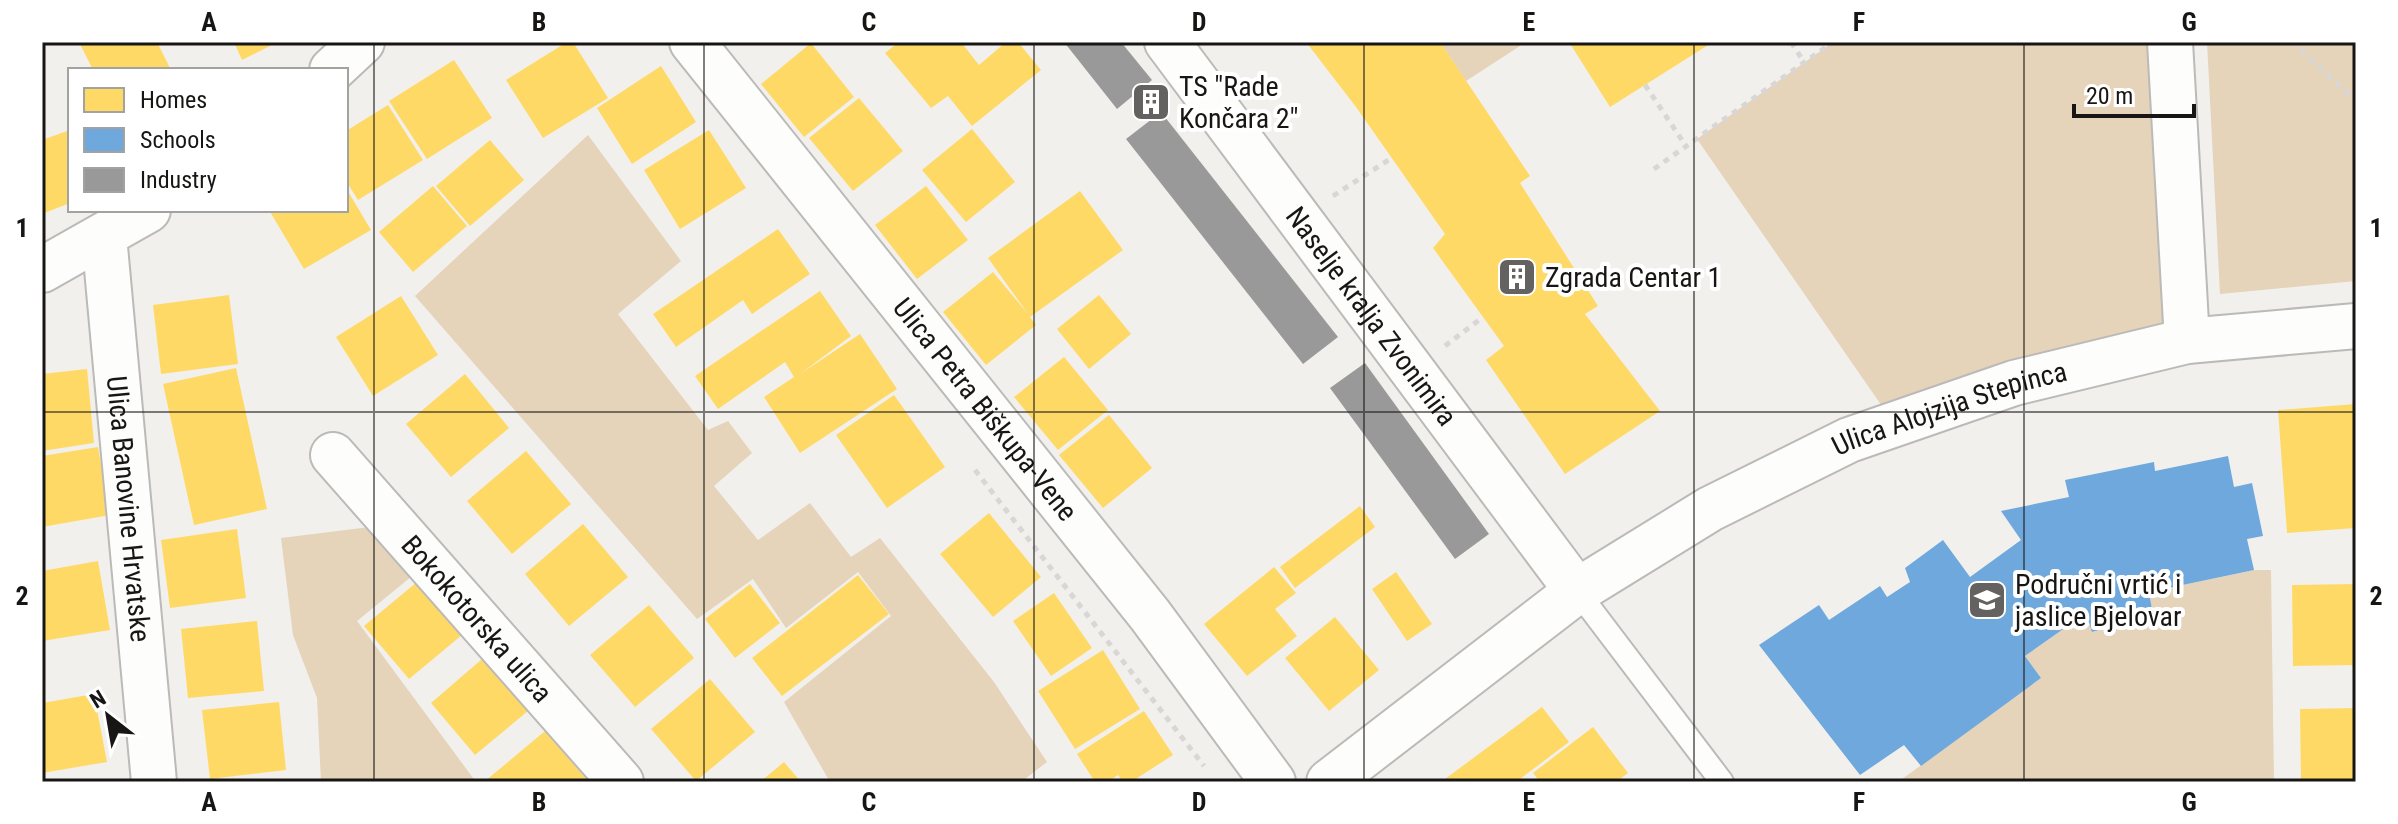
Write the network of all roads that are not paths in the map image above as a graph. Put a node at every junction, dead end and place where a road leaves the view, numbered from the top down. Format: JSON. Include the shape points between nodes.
{"nodes":[{"id":1,"x":362,"y":42,"type":"edge"},
{"id":2,"x":692,"y":42,"type":"edge"},
{"id":3,"x":1167,"y":42,"type":"edge"},
{"id":4,"x":2170,"y":42,"type":"edge"},
{"id":5,"x":334,"y":68,"type":"edge"},
{"id":6,"x":145,"y":212,"type":"edge"},
{"id":7,"x":104,"y":236,"type":"junction"},
{"id":8,"x":42,"y":270,"type":"edge"},
{"id":9,"x":2356,"y":326,"type":"edge"},
{"id":10,"x":2187,"y":341,"type":"junction"},
{"id":11,"x":333,"y":455,"type":"dead end"},
{"id":12,"x":1577,"y":591,"type":"junction"},
{"id":13,"x":154,"y":782,"type":"edge"},
{"id":14,"x":621,"y":782,"type":"edge"},
{"id":15,"x":1273,"y":782,"type":"edge"},
{"id":16,"x":1329,"y":782,"type":"edge"},
{"id":17,"x":1722,"y":782,"type":"edge"}],
"edges":[{"from":1,"to":5,"type":"street"},
{"from":2,"to":15,"type":"street","name":"Ulica Petra Biškupa-Vene","via":[[1150,615]]},
{"from":3,"to":12,"type":"street","name":"Naselje kralja Zvonimira"},
{"from":4,"to":10,"type":"street"},
{"from":6,"to":7,"type":"street"},
{"from":7,"to":8,"type":"street"},
{"from":7,"to":13,"type":"street","name":"Ulica Banovine Hrvatske"},
{"from":9,"to":10,"type":"street","name":"Ulica Alojzija Stepinca"},
{"from":10,"to":12,"type":"street","name":"Ulica Alojzija Stepinca","via":[[2014,383],[1849,440],[1710,509]]},
{"from":11,"to":14,"type":"street","name":"Bokokotorska ulica"},
{"from":12,"to":16,"type":"street","name":"Ulica Alojzija Stepinca"},
{"from":12,"to":17,"type":"lane"}]}
